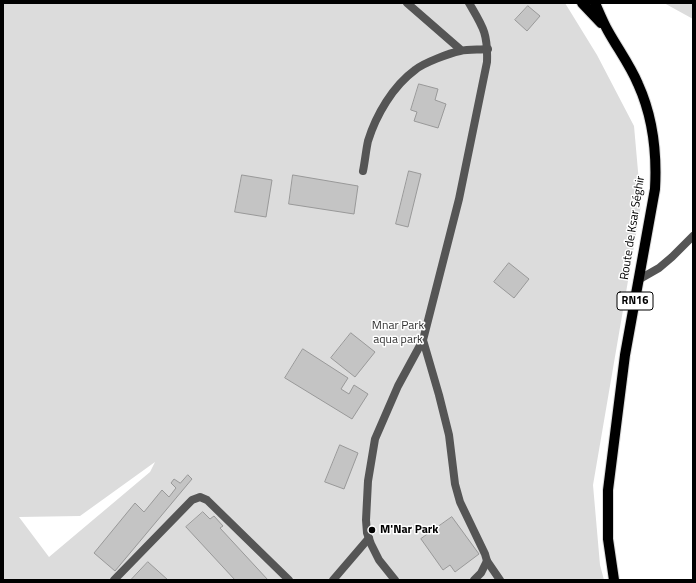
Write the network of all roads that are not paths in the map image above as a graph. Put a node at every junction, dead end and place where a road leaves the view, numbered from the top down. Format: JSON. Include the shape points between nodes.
{"nodes":[{"id":1,"x":406,"y":3,"type":"edge"},
{"id":2,"x":469,"y":3,"type":"edge"},
{"id":3,"x":582,"y":3,"type":"edge"},
{"id":4,"x":595,"y":3,"type":"edge"},
{"id":5,"x":608,"y":31,"type":"junction"},
{"id":6,"x":488,"y":49,"type":"junction"},
{"id":7,"x":460,"y":50,"type":"junction"},
{"id":8,"x":363,"y":171,"type":"dead end"},
{"id":9,"x":693,"y":236,"type":"edge"},
{"id":10,"x":638,"y":280,"type":"junction"},
{"id":11,"x":423,"y":340,"type":"junction"},
{"id":12,"x":369,"y":538,"type":"junction"},
{"id":13,"x":487,"y":561,"type":"junction"},
{"id":14,"x":114,"y":580,"type":"edge"},
{"id":15,"x":289,"y":580,"type":"edge"},
{"id":16,"x":333,"y":580,"type":"edge"},
{"id":17,"x":395,"y":580,"type":"edge"},
{"id":18,"x":474,"y":580,"type":"edge"},
{"id":19,"x":500,"y":580,"type":"edge"},
{"id":20,"x":614,"y":580,"type":"edge"}],
"edges":[{"from":1,"to":7,"type":"street"},
{"from":2,"to":6,"type":"street","via":[[484,30]]},
{"from":3,"to":5,"type":"main road","number":"RN16"},
{"from":4,"to":5,"type":"main road","number":"RN16"},
{"from":5,"to":10,"type":"main road","name":"Route de Ksar Séghir","number":"RN16","via":[[639,86],[654,141],[655,189]]},
{"from":6,"to":7,"type":"street"},
{"from":6,"to":11,"type":"street","via":[[484,82],[459,199]]},
{"from":7,"to":8,"type":"street","via":[[424,64],[402,82],[390,97],[368,140]]},
{"from":9,"to":10,"type":"street","via":[[659,268]]},
{"from":10,"to":20,"type":"main road","name":"Route de Ksar Séghir","number":"RN16","via":[[625,355],[608,490],[608,539]]},
{"from":11,"to":12,"type":"street","via":[[398,386],[375,439],[368,481],[366,520]]},
{"from":11,"to":13,"type":"street","via":[[449,435],[454,484]]},
{"from":12,"to":16,"type":"street"},
{"from":12,"to":17,"type":"street","via":[[379,560]]},
{"from":13,"to":18,"type":"street"},
{"from":13,"to":19,"type":"street"},
{"from":14,"to":15,"type":"street","via":[[192,500],[200,497],[208,500]]}]}
